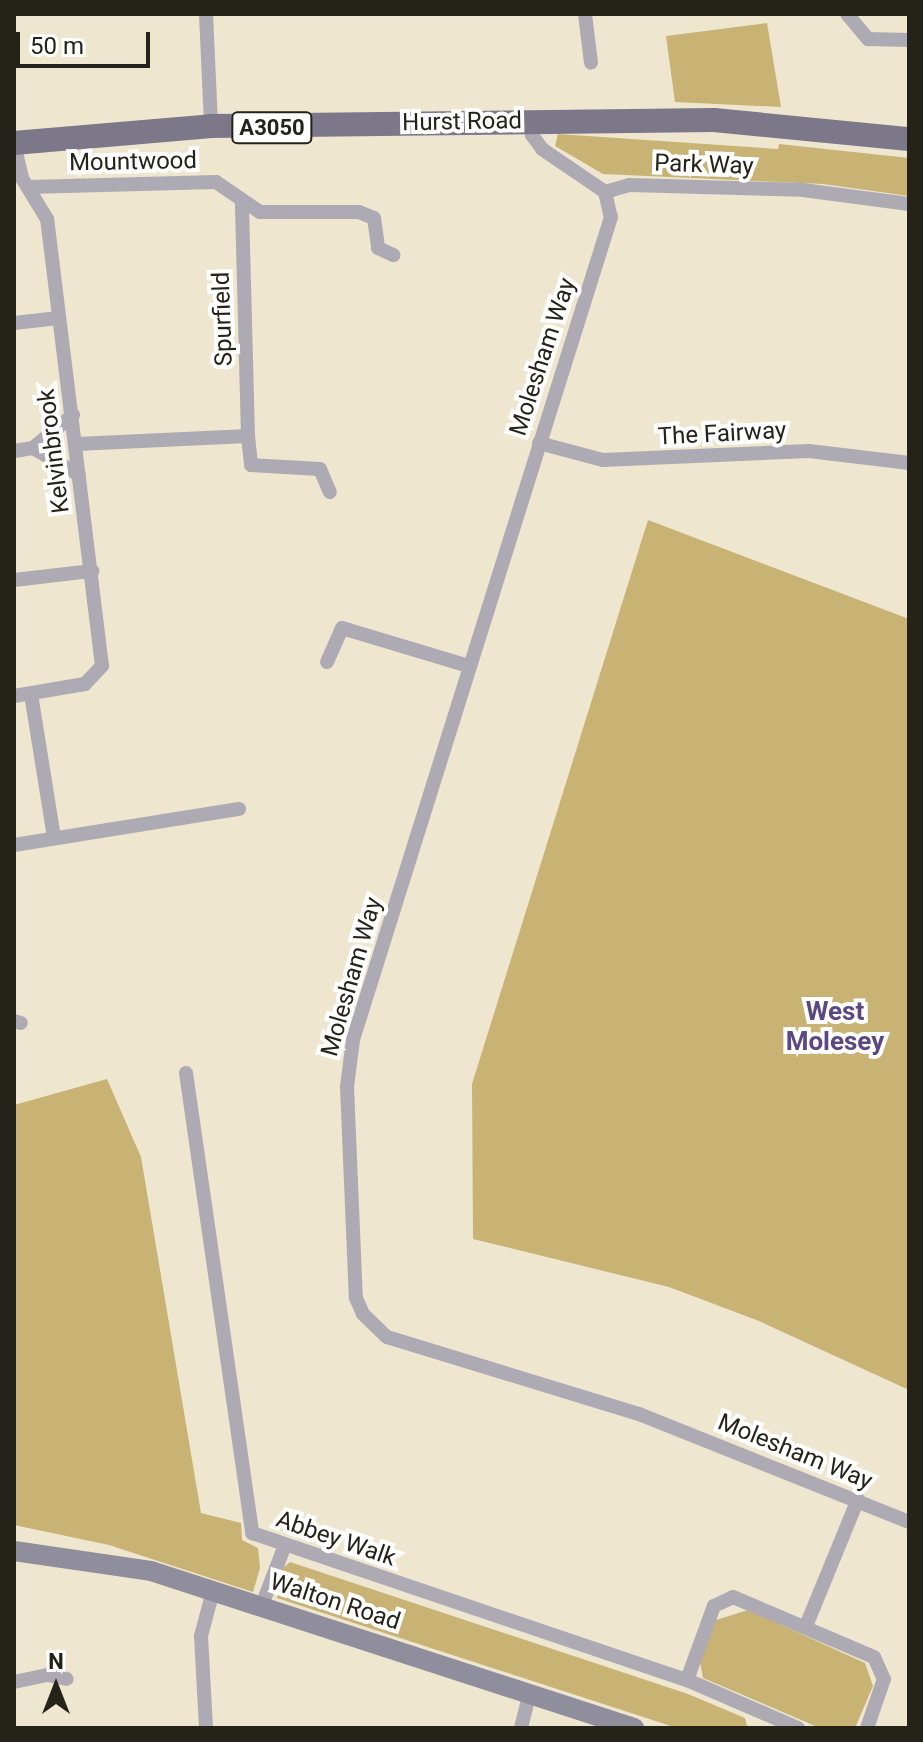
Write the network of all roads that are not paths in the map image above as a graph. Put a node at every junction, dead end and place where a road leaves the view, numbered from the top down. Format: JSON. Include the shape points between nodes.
{"nodes":[{"id":1,"x":206,"y":14,"type":"edge"},
{"id":2,"x":585,"y":14,"type":"edge"},
{"id":3,"x":847,"y":14,"type":"edge"},
{"id":4,"x":909,"y":40,"type":"edge"},
{"id":5,"x":591,"y":63,"type":"dead end"},
{"id":6,"x":531,"y":121,"type":"junction"},
{"id":7,"x":211,"y":126,"type":"junction"},
{"id":8,"x":909,"y":139,"type":"edge"},
{"id":9,"x":14,"y":143,"type":"edge"},
{"id":10,"x":21,"y":182,"type":"edge"},
{"id":11,"x":605,"y":192,"type":"junction"},
{"id":12,"x":242,"y":201,"type":"junction"},
{"id":13,"x":909,"y":204,"type":"edge"},
{"id":14,"x":393,"y":255,"type":"dead end"},
{"id":15,"x":59,"y":318,"type":"junction"},
{"id":16,"x":14,"y":323,"type":"edge"},
{"id":17,"x":73,"y":415,"type":"junction"},
{"id":18,"x":248,"y":436,"type":"junction"},
{"id":19,"x":539,"y":443,"type":"junction"},
{"id":20,"x":77,"y":444,"type":"junction"},
{"id":21,"x":33,"y":448,"type":"junction"},
{"id":22,"x":14,"y":451,"type":"edge"},
{"id":23,"x":909,"y":463,"type":"edge"},
{"id":24,"x":79,"y":475,"type":"junction"},
{"id":25,"x":330,"y":492,"type":"dead end"},
{"id":26,"x":92,"y":571,"type":"junction"},
{"id":27,"x":14,"y":580,"type":"edge"},
{"id":28,"x":327,"y":662,"type":"dead end"},
{"id":29,"x":469,"y":666,"type":"junction"},
{"id":30,"x":31,"y":694,"type":"junction"},
{"id":31,"x":14,"y":696,"type":"edge"},
{"id":32,"x":239,"y":809,"type":"dead end"},
{"id":33,"x":54,"y":838,"type":"junction"},
{"id":34,"x":14,"y":845,"type":"edge"},
{"id":35,"x":186,"y":1073,"type":"dead end"},
{"id":36,"x":858,"y":1499,"type":"junction"},
{"id":37,"x":909,"y":1522,"type":"edge"},
{"id":38,"x":285,"y":1545,"type":"junction"},
{"id":39,"x":14,"y":1551,"type":"edge"},
{"id":40,"x":213,"y":1591,"type":"junction"},
{"id":41,"x":262,"y":1605,"type":"junction"},
{"id":42,"x":806,"y":1626,"type":"junction"},
{"id":43,"x":67,"y":1679,"type":"dead end"},
{"id":44,"x":687,"y":1680,"type":"junction"},
{"id":45,"x":14,"y":1682,"type":"edge"},
{"id":46,"x":530,"y":1692,"type":"junction"},
{"id":47,"x":763,"y":1721,"type":"edge"},
{"id":48,"x":206,"y":1728,"type":"edge"},
{"id":49,"x":521,"y":1728,"type":"edge"},
{"id":50,"x":634,"y":1728,"type":"edge"},
{"id":51,"x":798,"y":1728,"type":"edge"},
{"id":52,"x":867,"y":1728,"type":"edge"}],
"edges":[{"from":1,"to":7,"type":"street"},
{"from":2,"to":5,"type":"street"},
{"from":3,"to":4,"type":"street","via":[[868,39]]},
{"from":6,"to":7,"type":"main road","name":"Hurst Road","number":"A3050"},
{"from":6,"to":8,"type":"main road","name":"Hurst Road","number":"A3050","via":[[714,120]]},
{"from":6,"to":11,"type":"street","via":[[532,135],[542,149]]},
{"from":7,"to":9,"type":"main road","name":"Hurst Road","number":"A3050"},
{"from":9,"to":10,"type":"street","name":"Kelvinbrook"},
{"from":10,"to":12,"type":"street","name":"Mountwood","via":[[216,182]]},
{"from":10,"to":15,"type":"street","name":"Kelvinbrook","via":[[47,219]]},
{"from":11,"to":13,"type":"street","name":"Park Way","via":[[629,185],[803,190]]},
{"from":11,"to":19,"type":"street","name":"Molesham Way","via":[[611,217]]},
{"from":12,"to":14,"type":"street","name":"Mountwood","via":[[260,212],[359,212],[374,218],[378,248]]},
{"from":12,"to":18,"type":"street","name":"Spurfield"},
{"from":15,"to":16,"type":"street"},
{"from":15,"to":17,"type":"street","name":"Kelvinbrook"},
{"from":17,"to":20,"type":"street","name":"Kelvinbrook"},
{"from":17,"to":21,"type":"street"},
{"from":18,"to":20,"type":"street"},
{"from":18,"to":25,"type":"street","name":"Spurfield","via":[[251,465],[320,469]]},
{"from":19,"to":23,"type":"street","name":"The Fairway","via":[[603,460],[809,451]]},
{"from":19,"to":29,"type":"street","name":"Molesham Way"},
{"from":20,"to":24,"type":"street","name":"Kelvinbrook"},
{"from":21,"to":22,"type":"street"},
{"from":21,"to":24,"type":"street"},
{"from":24,"to":26,"type":"street","name":"Kelvinbrook"},
{"from":26,"to":27,"type":"street"},
{"from":26,"to":30,"type":"street","name":"Kelvinbrook","via":[[102,666],[85,684]]},
{"from":28,"to":29,"type":"street","via":[[335,633],[342,628]]},
{"from":29,"to":36,"type":"street","name":"Molesham Way","via":[[349,1064],[356,1298],[363,1314],[387,1337],[626,1410]]},
{"from":30,"to":31,"type":"street","name":"Kelvinbrook"},
{"from":30,"to":33,"type":"street"},
{"from":32,"to":33,"type":"street"},
{"from":33,"to":34,"type":"street"},
{"from":35,"to":38,"type":"street","name":"Abbey Walk","via":[[252,1533]]},
{"from":36,"to":37,"type":"street","name":"Molesham Way"},
{"from":36,"to":42,"type":"street"},
{"from":38,"to":41,"type":"street"},
{"from":38,"to":44,"type":"street","name":"Abbey Walk"},
{"from":39,"to":40,"type":"main road","name":"Walton Road","via":[[109,1562]]},
{"from":40,"to":41,"type":"main road","name":"Walton Road"},
{"from":40,"to":48,"type":"street","via":[[201,1636]]},
{"from":41,"to":46,"type":"main road","name":"Walton Road"},
{"from":42,"to":44,"type":"street","via":[[733,1597],[722,1599],[714,1606]]},
{"from":42,"to":52,"type":"street","via":[[874,1657],[883,1668]]},
{"from":43,"to":45,"type":"street","via":[[48,1675]]},
{"from":44,"to":47,"type":"street","name":"Abbey Walk"},
{"from":46,"to":49,"type":"street"},
{"from":46,"to":50,"type":"main road","name":"Walton Road"},
{"from":47,"to":51,"type":"street","name":"Abbey Walk"}]}
